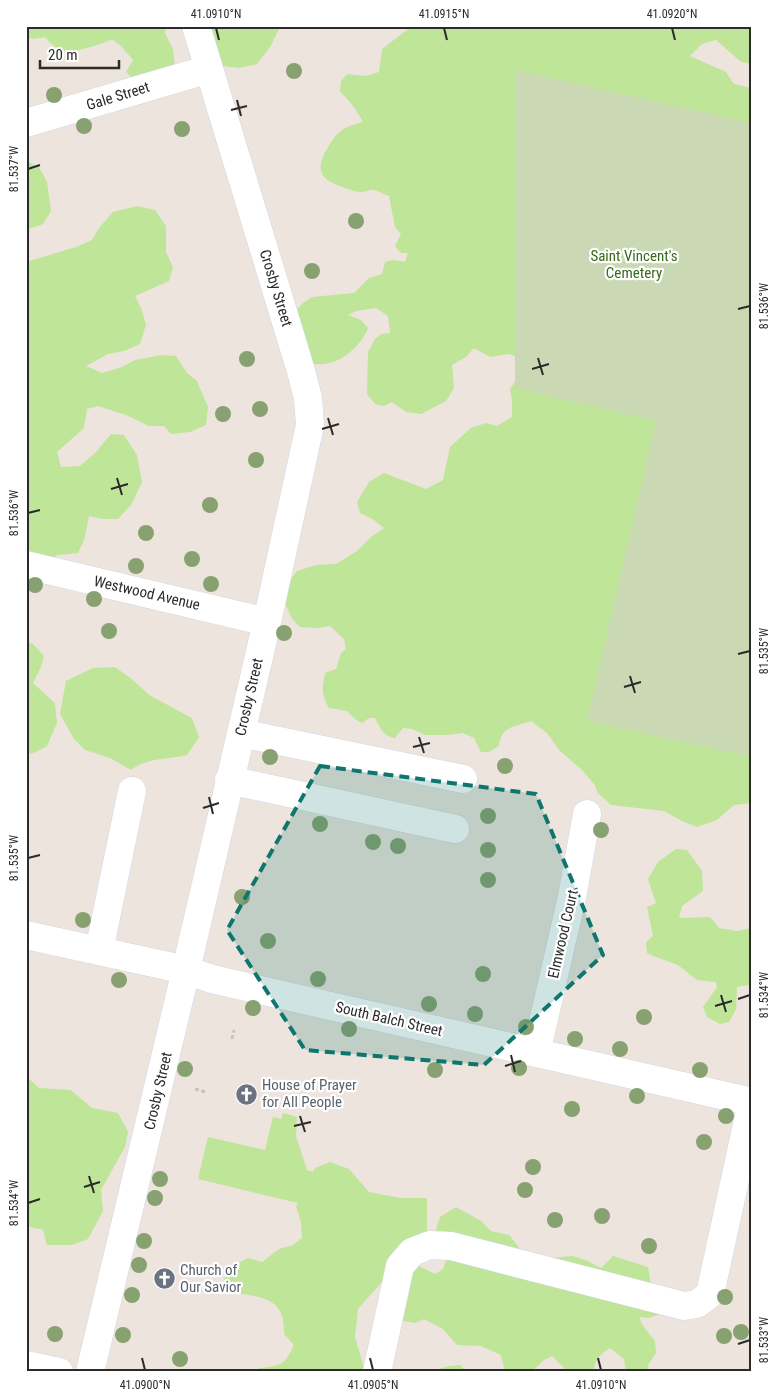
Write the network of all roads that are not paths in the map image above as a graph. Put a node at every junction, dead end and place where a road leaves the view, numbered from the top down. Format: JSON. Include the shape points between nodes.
{"nodes":[{"id":1,"x":196,"y":26,"type":"edge"},
{"id":2,"x":209,"y":69,"type":"junction"},
{"id":3,"x":26,"y":124,"type":"edge"},
{"id":4,"x":26,"y":565,"type":"edge"},
{"id":5,"x":267,"y":622,"type":"junction"},
{"id":6,"x":241,"y":733,"type":"junction"},
{"id":7,"x":463,"y":779,"type":"dead end"},
{"id":8,"x":230,"y":780,"type":"junction"},
{"id":9,"x":132,"y":791,"type":"dead end"},
{"id":10,"x":587,"y":814,"type":"dead end"},
{"id":11,"x":455,"y":829,"type":"dead end"},
{"id":12,"x":26,"y":935,"type":"edge"},
{"id":13,"x":99,"y":951,"type":"junction"},
{"id":14,"x":186,"y":970,"type":"junction"},
{"id":15,"x":536,"y":1053,"type":"junction"},
{"id":16,"x":752,"y":1102,"type":"edge"},
{"id":17,"x":26,"y":1364,"type":"edge"},
{"id":18,"x":58,"y":1372,"type":"edge"},
{"id":19,"x":90,"y":1372,"type":"edge"},
{"id":20,"x":377,"y":1372,"type":"edge"}],
"edges":[{"from":1,"to":2,"type":"street","name":"Crosby Street"},
{"from":2,"to":3,"type":"street","name":"Gale Street"},
{"from":2,"to":5,"type":"street","name":"Crosby Street","via":[[308,398],[309,433]]},
{"from":4,"to":5,"type":"street","name":"Westwood Avenue"},
{"from":5,"to":6,"type":"street","name":"Crosby Street"},
{"from":6,"to":7,"type":"street"},
{"from":6,"to":8,"type":"street","name":"Crosby Street"},
{"from":8,"to":11,"type":"street"},
{"from":8,"to":14,"type":"street","name":"Crosby Street"},
{"from":9,"to":13,"type":"street"},
{"from":10,"to":15,"type":"street","name":"Elmwood Court","via":[[572,897]]},
{"from":12,"to":13,"type":"street","name":"South Balch Street"},
{"from":13,"to":14,"type":"street","name":"South Balch Street"},
{"from":14,"to":15,"type":"street","name":"South Balch Street","via":[[212,979]]},
{"from":14,"to":19,"type":"street","name":"Crosby Street"},
{"from":15,"to":16,"type":"street","name":"South Balch Street"},
{"from":16,"to":20,"type":"street","via":[[710,1294],[697,1304],[684,1306],[451,1246],[430,1245],[412,1252],[400,1266]]},
{"from":17,"to":18,"type":"street"}]}
